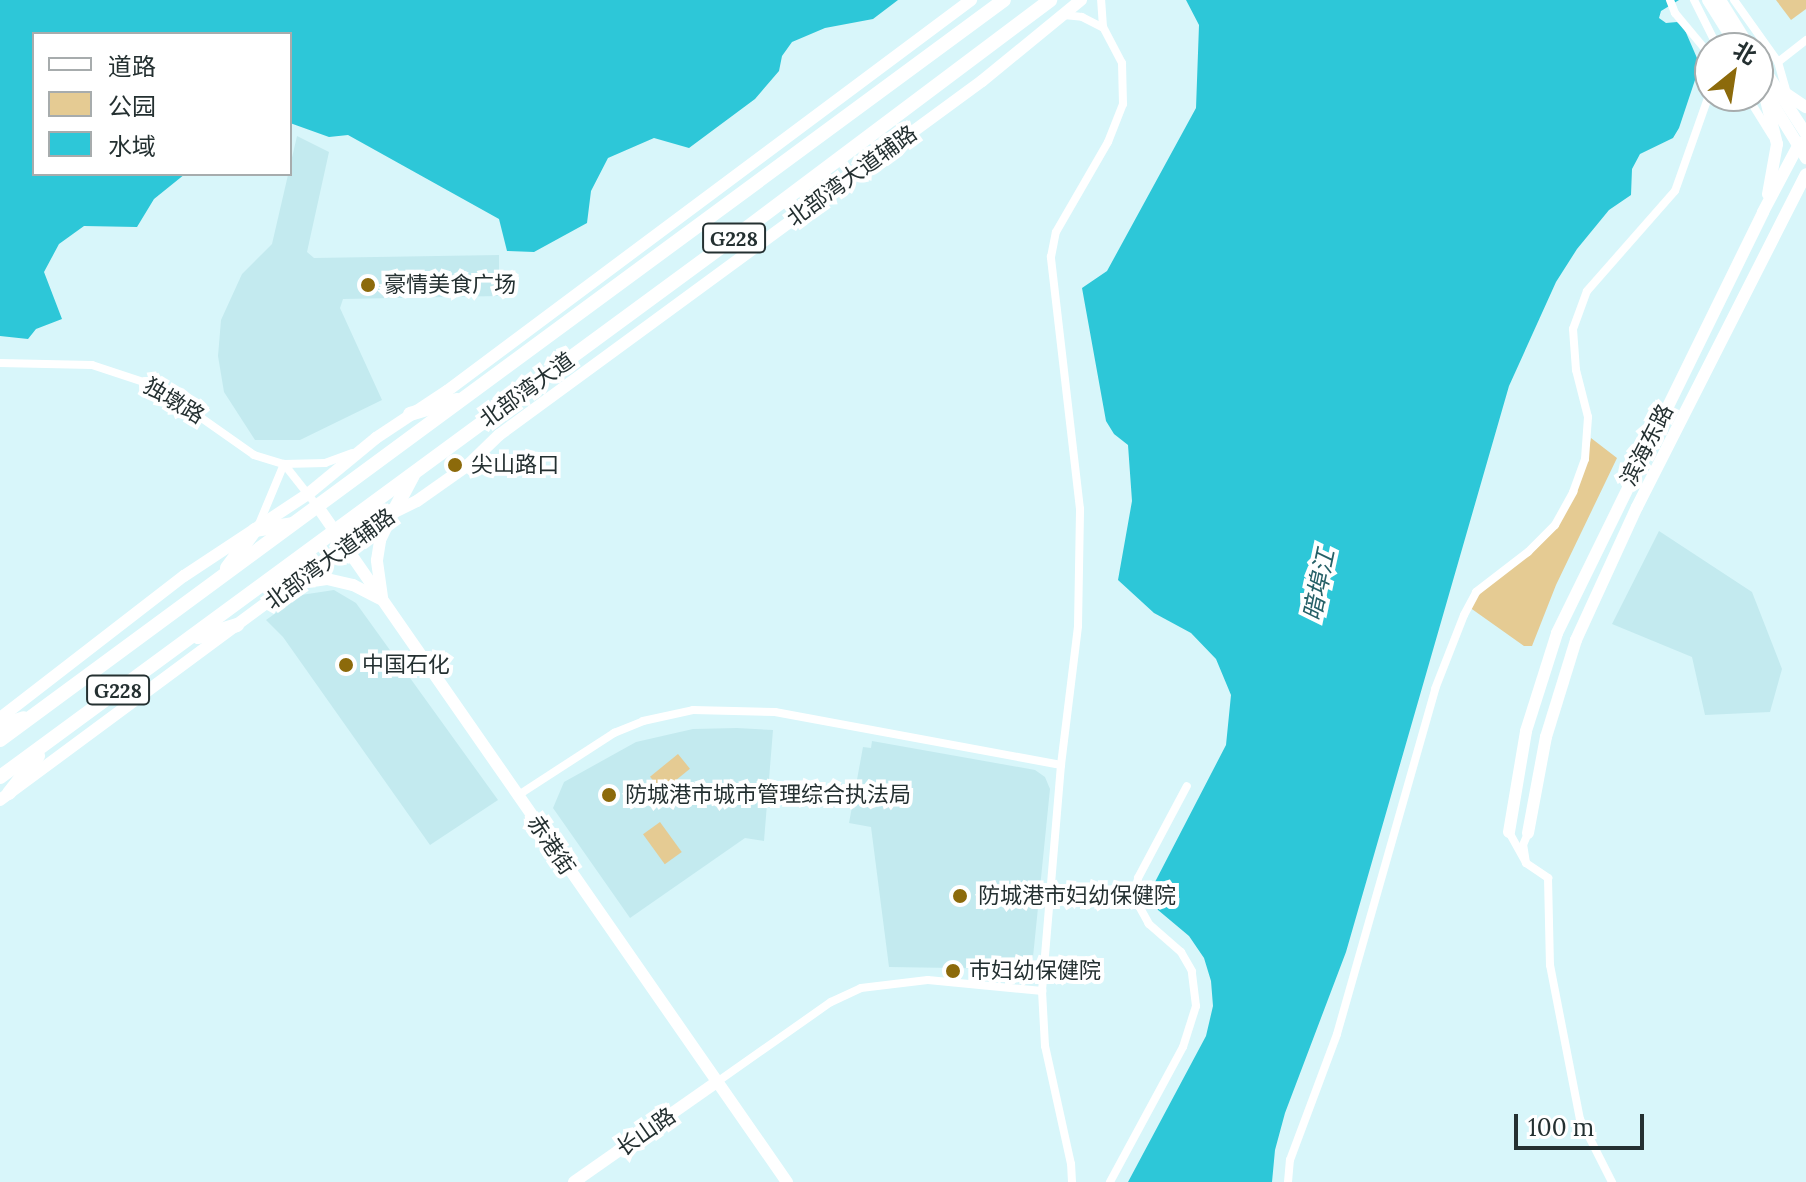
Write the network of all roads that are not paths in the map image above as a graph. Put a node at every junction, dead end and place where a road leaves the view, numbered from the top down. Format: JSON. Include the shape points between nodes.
{"nodes":[{"id":1,"x":971,"y":0,"type":"edge"},
{"id":2,"x":1004,"y":0,"type":"edge"},
{"id":3,"x":1050,"y":0,"type":"edge"},
{"id":4,"x":1081,"y":0,"type":"edge"},
{"id":5,"x":1101,"y":0,"type":"edge"},
{"id":6,"x":1694,"y":0,"type":"edge"},
{"id":7,"x":1708,"y":0,"type":"edge"},
{"id":8,"x":1720,"y":0,"type":"edge"},
{"id":9,"x":1734,"y":0,"type":"edge"},
{"id":10,"x":1671,"y":2,"type":"edge"},
{"id":11,"x":1064,"y":15,"type":"junction"},
{"id":12,"x":1701,"y":16,"type":"junction"},
{"id":13,"x":1103,"y":27,"type":"junction"},
{"id":14,"x":1693,"y":30,"type":"joint"},
{"id":15,"x":1710,"y":32,"type":"edge"},
{"id":16,"x":1728,"y":32,"type":"edge"},
{"id":17,"x":1740,"y":32,"type":"edge"},
{"id":18,"x":1806,"y":40,"type":"edge"},
{"id":19,"x":1778,"y":62,"type":"junction"},
{"id":20,"x":1774,"y":89,"type":"edge"},
{"id":21,"x":1774,"y":95,"type":"edge"},
{"id":22,"x":1789,"y":97,"type":"junction"},
{"id":23,"x":1774,"y":100,"type":"edge"},
{"id":24,"x":1806,"y":107,"type":"edge"},
{"id":25,"x":1703,"y":112,"type":"edge"},
{"id":26,"x":1757,"y":112,"type":"edge"},
{"id":27,"x":1770,"y":112,"type":"edge"},
{"id":28,"x":1806,"y":133,"type":"edge"},
{"id":29,"x":1777,"y":144,"type":"junction"},
{"id":30,"x":1803,"y":148,"type":"edge"},
{"id":31,"x":1806,"y":174,"type":"edge"},
{"id":32,"x":1806,"y":196,"type":"edge"},
{"id":33,"x":1763,"y":212,"type":"junction"},
{"id":34,"x":1782,"y":220,"type":"junction"},
{"id":35,"x":0,"y":363,"type":"edge"},
{"id":36,"x":469,"y":396,"type":"junction"},
{"id":37,"x":410,"y":414,"type":"junction"},
{"id":38,"x":376,"y":438,"type":"junction"},
{"id":39,"x":284,"y":464,"type":"junction"},
{"id":40,"x":415,"y":472,"type":"junction"},
{"id":41,"x":313,"y":500,"type":"junction"},
{"id":42,"x":394,"y":511,"type":"junction"},
{"id":43,"x":357,"y":515,"type":"junction"},
{"id":44,"x":295,"y":523,"type":"junction"},
{"id":45,"x":255,"y":530,"type":"junction"},
{"id":46,"x":335,"y":531,"type":"junction"},
{"id":47,"x":345,"y":546,"type":"junction"},
{"id":48,"x":220,"y":579,"type":"junction"},
{"id":49,"x":290,"y":586,"type":"junction"},
{"id":50,"x":382,"y":600,"type":"junction"},
{"id":51,"x":237,"y":625,"type":"junction"},
{"id":52,"x":186,"y":641,"type":"junction"},
{"id":53,"x":36,"y":714,"type":"junction"},
{"id":54,"x":0,"y":718,"type":"edge"},
{"id":55,"x":0,"y":726,"type":"edge"},
{"id":56,"x":0,"y":740,"type":"edge"},
{"id":57,"x":50,"y":740,"type":"junction"},
{"id":58,"x":1061,"y":765,"type":"junction"},
{"id":59,"x":0,"y":777,"type":"edge"},
{"id":60,"x":1187,"y":786,"type":"dead end"},
{"id":61,"x":517,"y":796,"type":"junction"},
{"id":62,"x":4,"y":797,"type":"edge"},
{"id":63,"x":1509,"y":832,"type":"joint"},
{"id":64,"x":1528,"y":833,"type":"joint"},
{"id":65,"x":1526,"y":863,"type":"junction"},
{"id":66,"x":1042,"y":991,"type":"junction"},
{"id":67,"x":717,"y":1082,"type":"junction"},
{"id":68,"x":574,"y":1182,"type":"edge"},
{"id":69,"x":787,"y":1182,"type":"edge"},
{"id":70,"x":1072,"y":1182,"type":"edge"},
{"id":71,"x":1110,"y":1182,"type":"edge"},
{"id":72,"x":1288,"y":1182,"type":"edge"},
{"id":73,"x":1612,"y":1182,"type":"edge"}],
"edges":[{"from":1,"to":37,"type":"main road"},
{"from":2,"to":36,"type":"highway","name":"北部湾大道","number":"G228"},
{"from":3,"to":40,"type":"highway","name":"北部湾大道","number":"G228"},
{"from":4,"to":11,"type":"main road","name":"北部湾大道辅路"},
{"from":5,"to":13,"type":"street"},
{"from":6,"to":12,"type":"street"},
{"from":7,"to":16,"type":"main road"},
{"from":8,"to":17,"type":"main road"},
{"from":9,"to":19,"type":"street"},
{"from":10,"to":14,"type":"street"},
{"from":11,"to":13,"type":"street"},
{"from":11,"to":42,"type":"main road","name":"北部湾大道辅路","via":[[499,435],[468,465]]},
{"from":12,"to":14,"type":"street"},
{"from":12,"to":15,"type":"street"},
{"from":13,"to":58,"type":"street","via":[[1122,63],[1123,104],[1113,134],[1056,232],[1051,257],[1080,509],[1078,626]]},
{"from":18,"to":19,"type":"street"},
{"from":19,"to":22,"type":"street"},
{"from":20,"to":22,"type":"main road"},
{"from":21,"to":28,"type":"main road","name":"滨海东路"},
{"from":22,"to":24,"type":"main road"},
{"from":22,"to":28,"type":"street"},
{"from":23,"to":30,"type":"main road","name":"滨海东路"},
{"from":25,"to":72,"type":"street","via":[[1675,191],[1587,291],[1573,329],[1588,417],[1581,470],[1555,525],[1476,592],[1464,615],[1435,689],[1337,1034],[1290,1160]]},
{"from":26,"to":29,"type":"street"},
{"from":27,"to":29,"type":"main road"},
{"from":29,"to":33,"type":"main road"},
{"from":30,"to":33,"type":"main road","name":"滨海东路"},
{"from":31,"to":34,"type":"main road","name":"滨海东路"},
{"from":32,"to":34,"type":"main road"},
{"from":33,"to":63,"type":"main road","name":"滨海东路","via":[[1557,633],[1526,731]]},
{"from":34,"to":64,"type":"main road","name":"滨海东路","via":[[1576,640],[1546,737]]},
{"from":35,"to":39,"type":"street","name":"独墩路","via":[[92,365],[123,372],[184,403],[254,455]]},
{"from":36,"to":37,"type":"highway"},
{"from":36,"to":41,"type":"highway","name":"北部湾大道","number":"G228"},
{"from":37,"to":38,"type":"main road"},
{"from":38,"to":39,"type":"street","via":[[325,463]]},
{"from":38,"to":41,"type":"main road"},
{"from":39,"to":41,"type":"street"},
{"from":39,"to":45,"type":"street"},
{"from":40,"to":42,"type":"highway"},
{"from":40,"to":43,"type":"highway","name":"北部湾大道","number":"G228"},
{"from":41,"to":44,"type":"highway","name":"北部湾大道","number":"G228"},
{"from":41,"to":45,"type":"main road"},
{"from":41,"to":46,"type":"main road","name":"赤港街"},
{"from":42,"to":43,"type":"highway"},
{"from":42,"to":47,"type":"main road","name":"北部湾大道辅路"},
{"from":42,"to":50,"type":"main road","via":[[377,560]]},
{"from":43,"to":46,"type":"highway","name":"北部湾大道","number":"G228"},
{"from":44,"to":45,"type":"highway"},
{"from":44,"to":48,"type":"highway","name":"北部湾大道","number":"G228"},
{"from":45,"to":48,"type":"highway"},
{"from":45,"to":54,"type":"main road","via":[[184,576]]},
{"from":46,"to":47,"type":"main road","name":"赤港街"},
{"from":46,"to":52,"type":"highway","name":"北部湾大道","number":"G228"},
{"from":47,"to":49,"type":"main road","name":"北部湾大道辅路"},
{"from":47,"to":50,"type":"main road","name":"赤港街"},
{"from":48,"to":53,"type":"highway","name":"北部湾大道","number":"G228"},
{"from":49,"to":50,"type":"main road","via":[[327,579]]},
{"from":49,"to":51,"type":"main road","name":"北部湾大道辅路"},
{"from":50,"to":61,"type":"main road","name":"赤港街"},
{"from":51,"to":52,"type":"highway"},
{"from":51,"to":62,"type":"main road","name":"北部湾大道辅路"},
{"from":52,"to":57,"type":"highway","name":"北部湾大道","number":"G228"},
{"from":53,"to":55,"type":"highway"},
{"from":53,"to":56,"type":"highway","name":"北部湾大道","number":"G228"},
{"from":57,"to":59,"type":"highway","name":"北部湾大道","number":"G228"},
{"from":57,"to":62,"type":"highway"},
{"from":58,"to":61,"type":"street","via":[[775,712],[693,710],[614,733]]},
{"from":58,"to":66,"type":"street"},
{"from":60,"to":71,"type":"street","via":[[1138,878],[1136,901],[1140,913],[1181,952],[1192,971],[1196,1006],[1183,1047]]},
{"from":61,"to":67,"type":"main road","name":"赤港街"},
{"from":63,"to":65,"type":"street"},
{"from":64,"to":65,"type":"street","via":[[1523,845]]},
{"from":65,"to":73,"type":"street","via":[[1548,878],[1550,965],[1580,1119]]},
{"from":66,"to":67,"type":"street","via":[[928,980],[861,988],[831,1002]]},
{"from":66,"to":70,"type":"street","via":[[1045,1046]]},
{"from":67,"to":68,"type":"main road","name":"长山路"},
{"from":67,"to":69,"type":"main road","name":"赤港街"}]}
